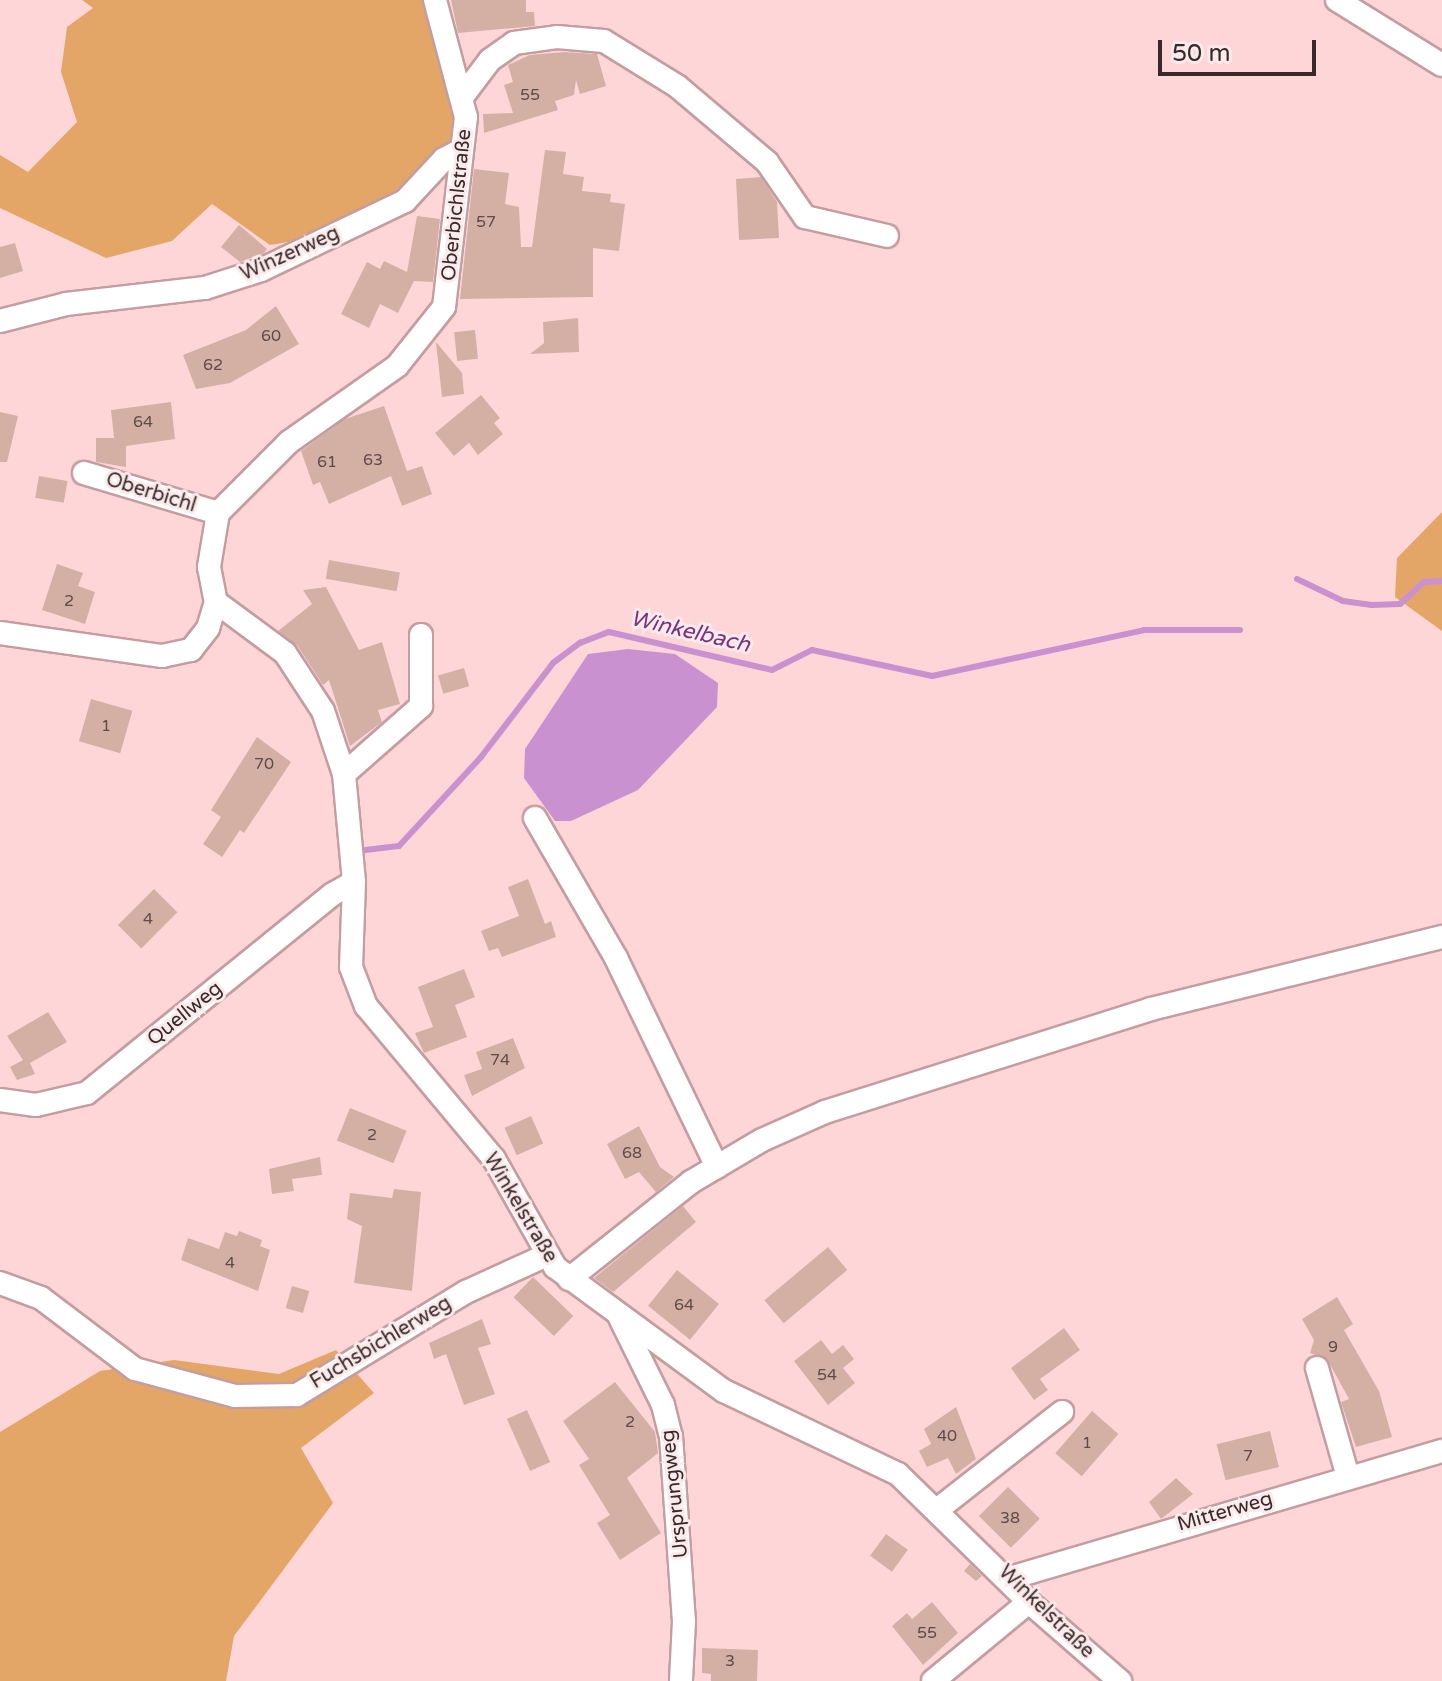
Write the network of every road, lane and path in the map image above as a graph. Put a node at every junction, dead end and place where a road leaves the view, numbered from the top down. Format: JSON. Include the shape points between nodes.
{"nodes":[{"id":1,"x":435,"y":0,"type":"edge"},
{"id":2,"x":1337,"y":0,"type":"edge"},
{"id":3,"x":1442,"y":65,"type":"edge"},
{"id":4,"x":462,"y":97,"type":"junction"},
{"id":5,"x":462,"y":150,"type":"junction"},
{"id":6,"x":887,"y":236,"type":"dead end"},
{"id":7,"x":0,"y":321,"type":"edge"},
{"id":8,"x":84,"y":473,"type":"dead end"},
{"id":9,"x":218,"y":513,"type":"junction"},
{"id":10,"x":216,"y":602,"type":"junction"},
{"id":11,"x":0,"y":633,"type":"edge"},
{"id":12,"x":421,"y":635,"type":"dead end"},
{"id":13,"x":344,"y":774,"type":"junction"},
{"id":14,"x":535,"y":818,"type":"dead end"},
{"id":15,"x":354,"y":882,"type":"junction"},
{"id":16,"x":1442,"y":937,"type":"edge"},
{"id":17,"x":0,"y":1100,"type":"edge"},
{"id":18,"x":717,"y":1167,"type":"junction"},
{"id":19,"x":545,"y":1256,"type":"junction"},
{"id":20,"x":569,"y":1279,"type":"junction"},
{"id":21,"x":0,"y":1283,"type":"edge"},
{"id":22,"x":620,"y":1318,"type":"junction"},
{"id":23,"x":1317,"y":1368,"type":"dead end"},
{"id":24,"x":1062,"y":1412,"type":"dead end"},
{"id":25,"x":1442,"y":1451,"type":"edge"},
{"id":26,"x":1348,"y":1477,"type":"junction"},
{"id":27,"x":937,"y":1510,"type":"junction"},
{"id":28,"x":1010,"y":1578,"type":"junction"},
{"id":29,"x":1029,"y":1602,"type":"junction"},
{"id":30,"x":681,"y":1681,"type":"edge"},
{"id":31,"x":933,"y":1681,"type":"edge"},
{"id":32,"x":1120,"y":1681,"type":"edge"}],
"edges":[{"from":1,"to":4,"type":"street","name":"Oberbichlstraße"},
{"from":2,"to":3,"type":"street"},
{"from":4,"to":5,"type":"street","name":"Oberbichlstraße"},
{"from":4,"to":6,"type":"street","via":[[490,60],[514,43],[557,37],[604,41],[677,86],[760,156],[805,217]]},
{"from":5,"to":7,"type":"street","name":"Winzerweg","via":[[444,159],[405,201],[261,270],[205,288],[66,304]]},
{"from":5,"to":9,"type":"street","name":"Oberbichlstraße","via":[[449,283],[444,307],[426,335],[397,366],[289,442]]},
{"from":8,"to":9,"type":"street","name":"Oberbichl"},
{"from":9,"to":10,"type":"street","via":[[209,567]]},
{"from":10,"to":11,"type":"street","via":[[208,628],[191,650],[162,656]]},
{"from":10,"to":13,"type":"street","via":[[285,653],[305,678],[323,711]]},
{"from":12,"to":13,"type":"street","via":[[421,706]]},
{"from":13,"to":15,"type":"street"},
{"from":14,"to":18,"type":"street","via":[[616,958]]},
{"from":15,"to":17,"type":"street","name":"Quellweg","via":[[87,1093],[36,1105]]},
{"from":15,"to":19,"type":"street","name":"Winkelstraße","via":[[351,967],[366,1006],[494,1159]]},
{"from":16,"to":18,"type":"street","via":[[1151,1009],[924,1078],[825,1112]]},
{"from":18,"to":20,"type":"street"},
{"from":19,"to":20,"type":"street","name":"Winkelstraße"},
{"from":19,"to":21,"type":"street","name":"Fuchsbichlerweg","via":[[466,1292],[297,1395],[235,1396],[135,1369],[41,1298]]},
{"from":20,"to":22,"type":"street","name":"Winkelstraße"},
{"from":22,"to":27,"type":"street","name":"Winkelstraße","via":[[724,1391],[883,1464]]},
{"from":22,"to":30,"type":"street","name":"Ursprungweg","via":[[663,1405],[671,1436],[684,1605]]},
{"from":23,"to":26,"type":"street"},
{"from":24,"to":27,"type":"street"},
{"from":25,"to":26,"type":"street","name":"Mitterweg"},
{"from":26,"to":28,"type":"street","name":"Mitterweg"},
{"from":27,"to":28,"type":"street","name":"Winkelstraße"},
{"from":28,"to":29,"type":"street","name":"Winkelstraße"},
{"from":29,"to":31,"type":"street"},
{"from":29,"to":32,"type":"street","name":"Winkelstraße"}]}
